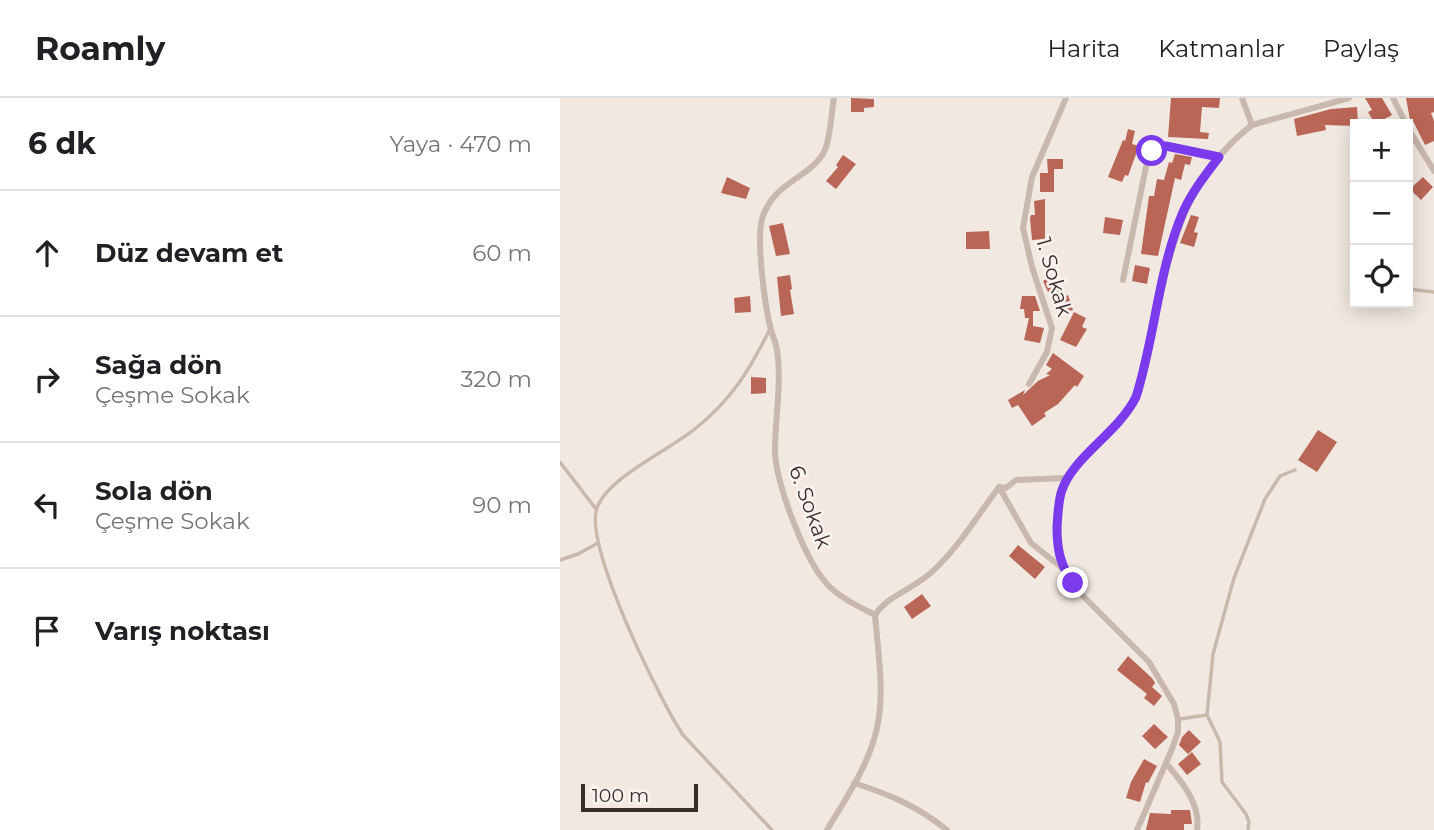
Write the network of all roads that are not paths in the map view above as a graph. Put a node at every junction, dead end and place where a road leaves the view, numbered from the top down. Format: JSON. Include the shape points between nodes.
{"nodes":[{"id":1,"x":834,"y":98,"type":"edge"},
{"id":2,"x":1066,"y":98,"type":"edge"},
{"id":3,"x":1242,"y":98,"type":"edge"},
{"id":4,"x":1349,"y":98,"type":"edge"},
{"id":5,"x":1393,"y":98,"type":"edge"},
{"id":6,"x":1404,"y":119,"type":"edge"},
{"id":7,"x":1251,"y":125,"type":"junction"},
{"id":8,"x":1413,"y":136,"type":"edge"},
{"id":9,"x":1219,"y":157,"type":"junction"},
{"id":10,"x":1434,"y":171,"type":"edge"},
{"id":11,"x":1123,"y":280,"type":"dead end"},
{"id":12,"x":1413,"y":290,"type":"edge"},
{"id":13,"x":1434,"y":292,"type":"edge"},
{"id":14,"x":770,"y":330,"type":"junction"},
{"id":15,"x":1029,"y":384,"type":"dead end"},
{"id":16,"x":560,"y":462,"type":"edge"},
{"id":17,"x":1295,"y":470,"type":"dead end"},
{"id":18,"x":1068,"y":478,"type":"junction"},
{"id":19,"x":999,"y":487,"type":"junction"},
{"id":20,"x":596,"y":509,"type":"junction"},
{"id":21,"x":598,"y":543,"type":"junction"},
{"id":22,"x":560,"y":560,"type":"edge"},
{"id":23,"x":1063,"y":569,"type":"junction"},
{"id":24,"x":875,"y":615,"type":"junction"},
{"id":25,"x":1207,"y":715,"type":"junction"},
{"id":26,"x":1178,"y":719,"type":"junction"},
{"id":27,"x":1166,"y":763,"type":"junction"},
{"id":28,"x":855,"y":783,"type":"junction"},
{"id":29,"x":772,"y":830,"type":"edge"},
{"id":30,"x":827,"y":830,"type":"edge"},
{"id":31,"x":947,"y":830,"type":"edge"},
{"id":32,"x":1137,"y":830,"type":"edge"},
{"id":33,"x":1196,"y":830,"type":"edge"},
{"id":34,"x":1248,"y":830,"type":"edge"}],
"edges":[{"from":1,"to":14,"type":"street","name":"6. Sokak","via":[[825,150],[814,165],[777,192],[763,217],[761,252]]},
{"from":2,"to":15,"type":"street","name":"1. Sokak","via":[[1032,177],[1023,228],[1052,328],[1047,352]]},
{"from":3,"to":7,"type":"street"},
{"from":4,"to":7,"type":"street"},
{"from":5,"to":6,"type":"street"},
{"from":7,"to":9,"type":"street"},
{"from":8,"to":10,"type":"street"},
{"from":9,"to":11,"type":"street","via":[[1166,146],[1152,151]]},
{"from":9,"to":18,"type":"street","via":[[1180,222],[1136,397],[1124,417]]},
{"from":12,"to":13,"type":"lane"},
{"from":14,"to":20,"type":"lane","via":[[740,385],[696,428],[623,477]]},
{"from":14,"to":24,"type":"street","name":"6. Sokak","via":[[778,361],[775,454],[799,535],[817,572],[839,595]]},
{"from":16,"to":20,"type":"lane"},
{"from":17,"to":25,"type":"lane","via":[[1280,476],[1265,499],[1234,578],[1213,654]]},
{"from":18,"to":19,"type":"street","via":[[1016,480],[1006,488]]},
{"from":18,"to":23,"type":"street","via":[[1058,510]]},
{"from":19,"to":23,"type":"street","via":[[1031,543]]},
{"from":19,"to":24,"type":"street","via":[[934,571],[883,604]]},
{"from":20,"to":21,"type":"lane"},
{"from":21,"to":22,"type":"lane"},
{"from":21,"to":29,"type":"lane","via":[[625,617],[675,722]]},
{"from":23,"to":26,"type":"street","via":[[1084,597],[1149,662]]},
{"from":24,"to":28,"type":"street","via":[[879,713],[874,739]]},
{"from":25,"to":26,"type":"lane"},
{"from":25,"to":34,"type":"lane","via":[[1220,741],[1222,782],[1246,814]]},
{"from":26,"to":27,"type":"street"},
{"from":27,"to":32,"type":"street"},
{"from":27,"to":33,"type":"street","via":[[1190,796]]},
{"from":28,"to":30,"type":"street"},
{"from":28,"to":31,"type":"street","via":[[915,806]]}]}
